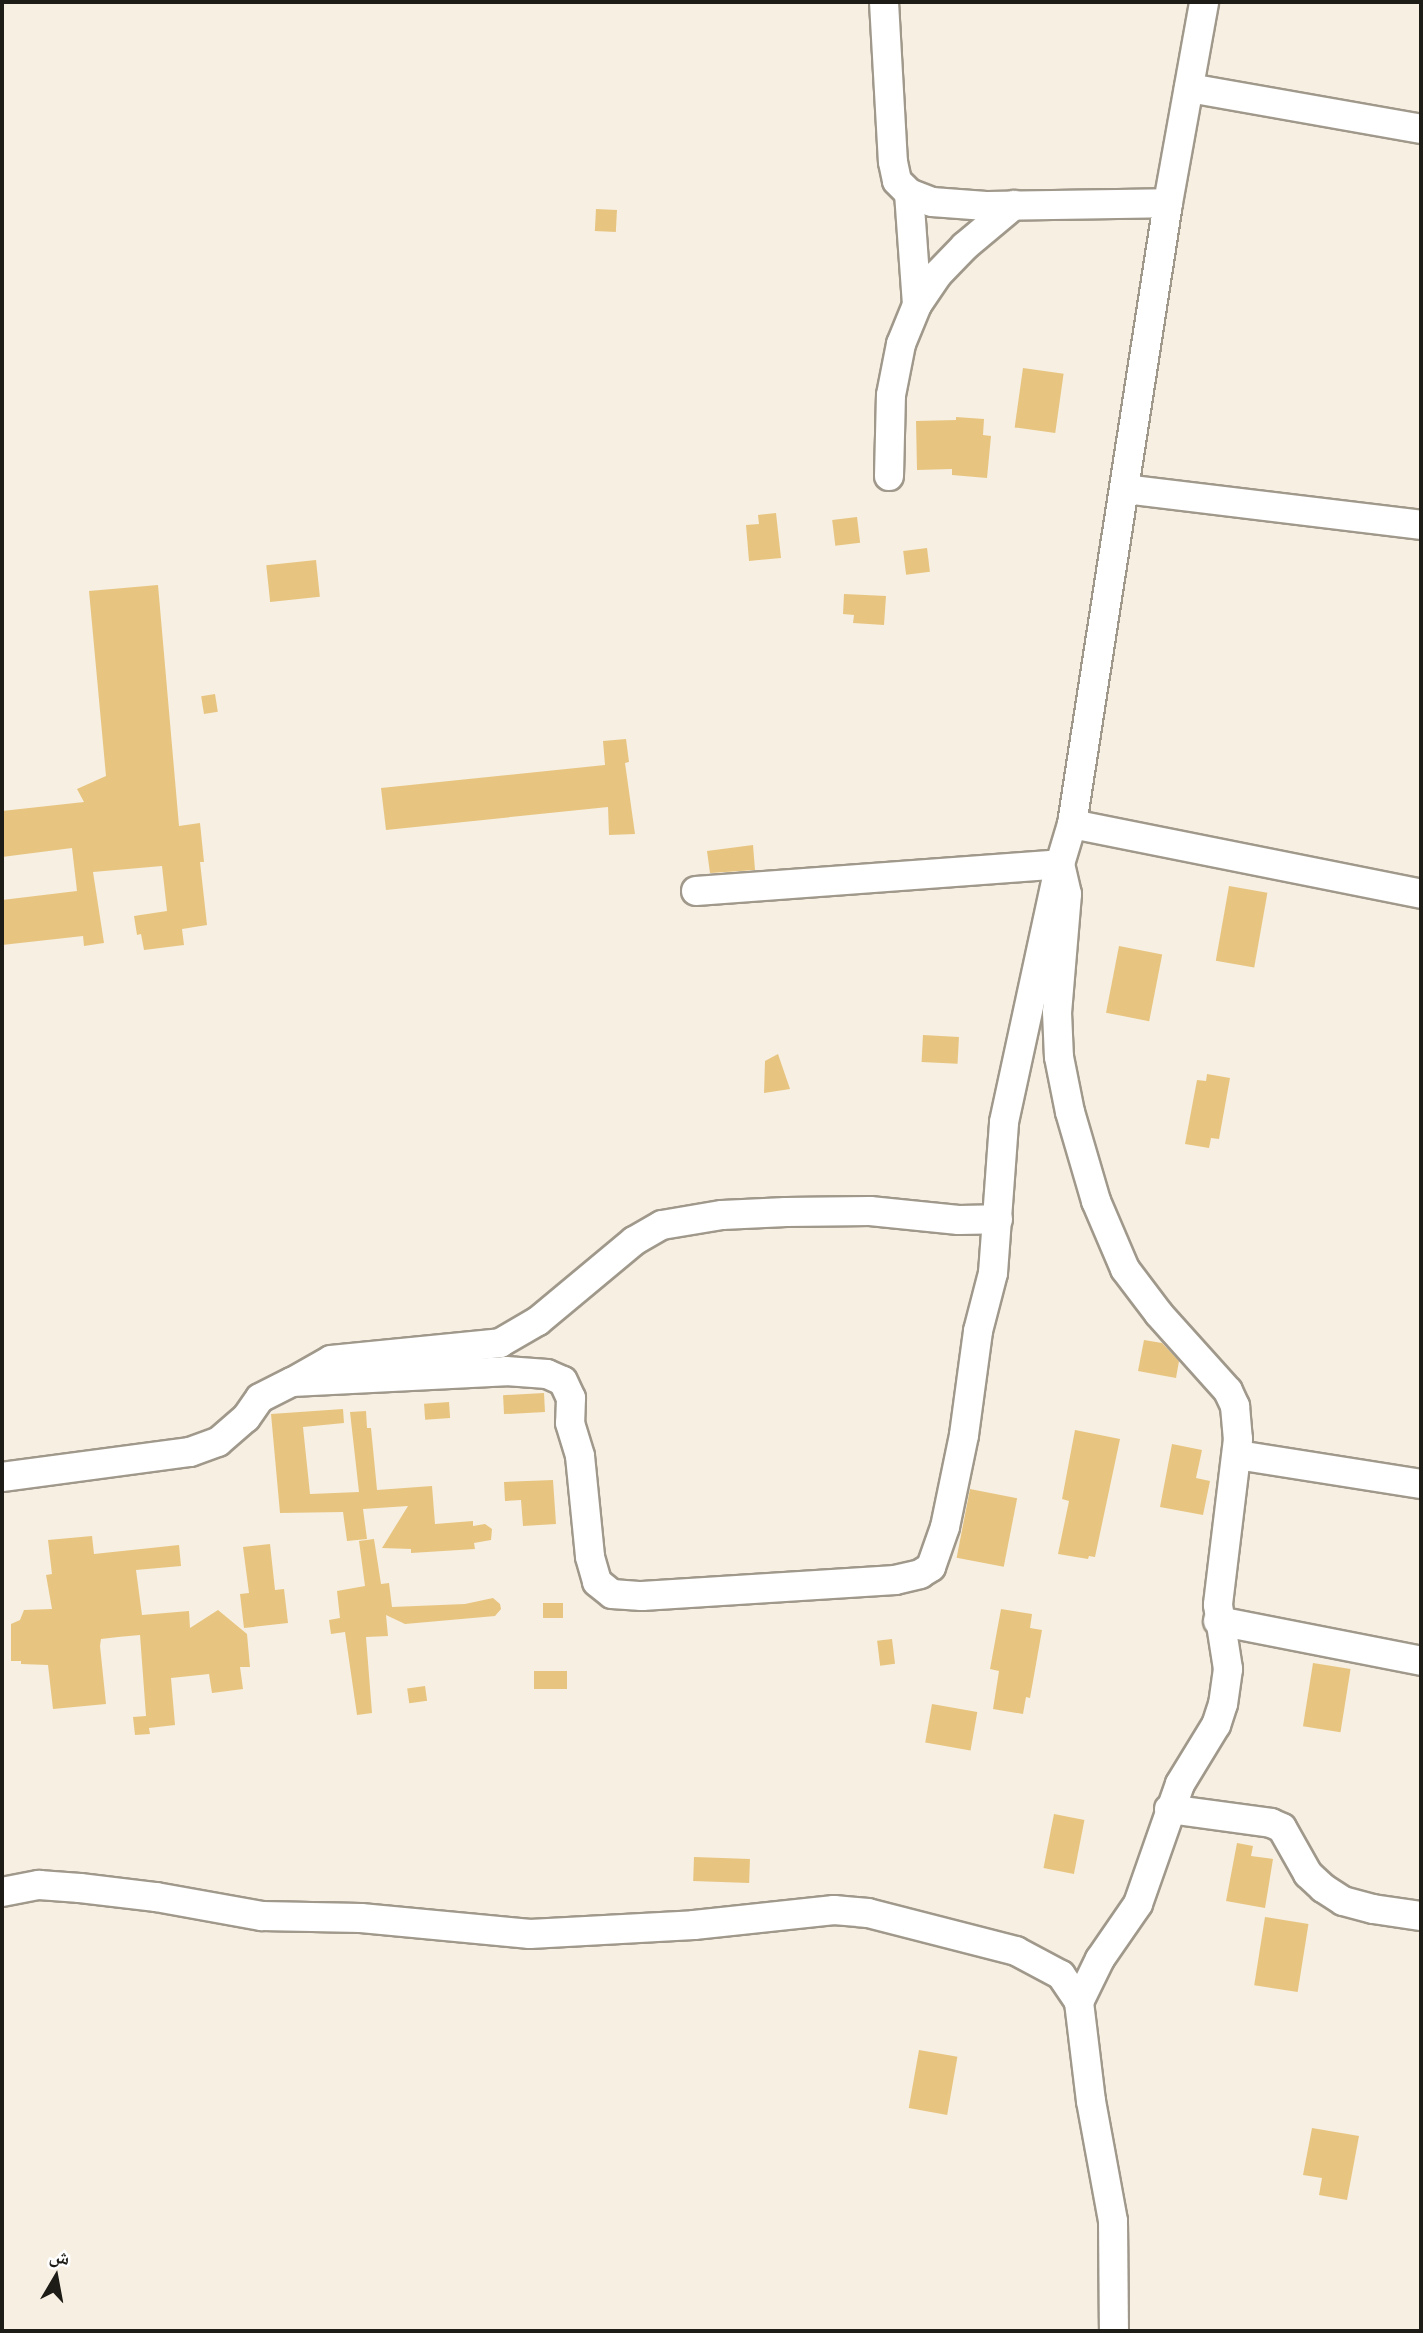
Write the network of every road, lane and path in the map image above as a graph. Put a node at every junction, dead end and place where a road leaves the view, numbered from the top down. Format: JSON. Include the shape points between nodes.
{"nodes":[{"id":1,"x":884,"y":2,"type":"edge"},
{"id":2,"x":1204,"y":2,"type":"edge"},
{"id":3,"x":1189,"y":88,"type":"junction"},
{"id":4,"x":1421,"y":130,"type":"edge"},
{"id":5,"x":909,"y":193,"type":"junction"},
{"id":6,"x":1168,"y":203,"type":"junction"},
{"id":7,"x":1014,"y":205,"type":"junction"},
{"id":8,"x":917,"y":305,"type":"junction"},
{"id":9,"x":889,"y":477,"type":"dead end"},
{"id":10,"x":1125,"y":489,"type":"junction"},
{"id":11,"x":1421,"y":525,"type":"edge"},
{"id":12,"x":1072,"y":824,"type":"junction"},
{"id":13,"x":1060,"y":864,"type":"junction"},
{"id":14,"x":696,"y":891,"type":"dead end"},
{"id":15,"x":1421,"y":894,"type":"edge"},
{"id":16,"x":998,"y":1219,"type":"junction"},
{"id":17,"x":292,"y":1382,"type":"junction"},
{"id":18,"x":1238,"y":1455,"type":"junction"},
{"id":19,"x":2,"y":1477,"type":"edge"},
{"id":20,"x":1421,"y":1484,"type":"edge"},
{"id":21,"x":1219,"y":1621,"type":"junction"},
{"id":22,"x":1421,"y":1661,"type":"edge"},
{"id":23,"x":1169,"y":1809,"type":"junction"},
{"id":24,"x":2,"y":1892,"type":"edge"},
{"id":25,"x":1421,"y":1916,"type":"edge"},
{"id":26,"x":1080,"y":2002,"type":"junction"},
{"id":27,"x":1114,"y":2331,"type":"edge"}],
"edges":[{"from":1,"to":5,"type":"street","via":[[893,162],[897,181]]},
{"from":2,"to":3,"type":"street"},
{"from":3,"to":4,"type":"street"},
{"from":3,"to":6,"type":"street"},
{"from":5,"to":7,"type":"street","via":[[932,202]]},
{"from":5,"to":8,"type":"street"},
{"from":6,"to":7,"type":"street"},
{"from":6,"to":10,"type":"street"},
{"from":7,"to":8,"type":"street","via":[[965,246]]},
{"from":8,"to":9,"type":"street","via":[[901,344],[891,395]]},
{"from":10,"to":11,"type":"street"},
{"from":10,"to":12,"type":"street"},
{"from":12,"to":13,"type":"street"},
{"from":12,"to":15,"type":"street"},
{"from":13,"to":14,"type":"street"},
{"from":13,"to":16,"type":"street","via":[[1004,1122]]},
{"from":13,"to":18,"type":"street","via":[[1068,894],[1057,1034],[1078,1143],[1106,1230],[1125,1269],[1228,1391],[1237,1420]]},
{"from":16,"to":17,"type":"street","via":[[870,1211],[786,1212],[722,1215],[662,1225],[625,1248],[538,1321],[500,1343],[331,1360]]},
{"from":16,"to":17,"type":"street","via":[[993,1273],[978,1332],[945,1527],[931,1567],[895,1580],[612,1594],[597,1582],[590,1557],[580,1456],[564,1381],[547,1374],[506,1371]]},
{"from":17,"to":19,"type":"street","via":[[260,1398],[246,1418],[218,1442],[190,1452]]},
{"from":18,"to":20,"type":"street"},
{"from":18,"to":21,"type":"street"},
{"from":21,"to":22,"type":"street"},
{"from":21,"to":23,"type":"street","via":[[1228,1670],[1223,1704]]},
{"from":23,"to":25,"type":"street","via":[[1256,1820],[1282,1828],[1308,1874],[1343,1901]]},
{"from":23,"to":26,"type":"street","via":[[1138,1904],[1100,1959]]},
{"from":24,"to":26,"type":"street","via":[[39,1885],[80,1888],[262,1916],[362,1918],[530,1934],[694,1925],[807,1911],[868,1913],[1016,1951],[1061,1975]]},
{"from":26,"to":27,"type":"street","via":[[1091,2101],[1113,2221]]}]}
